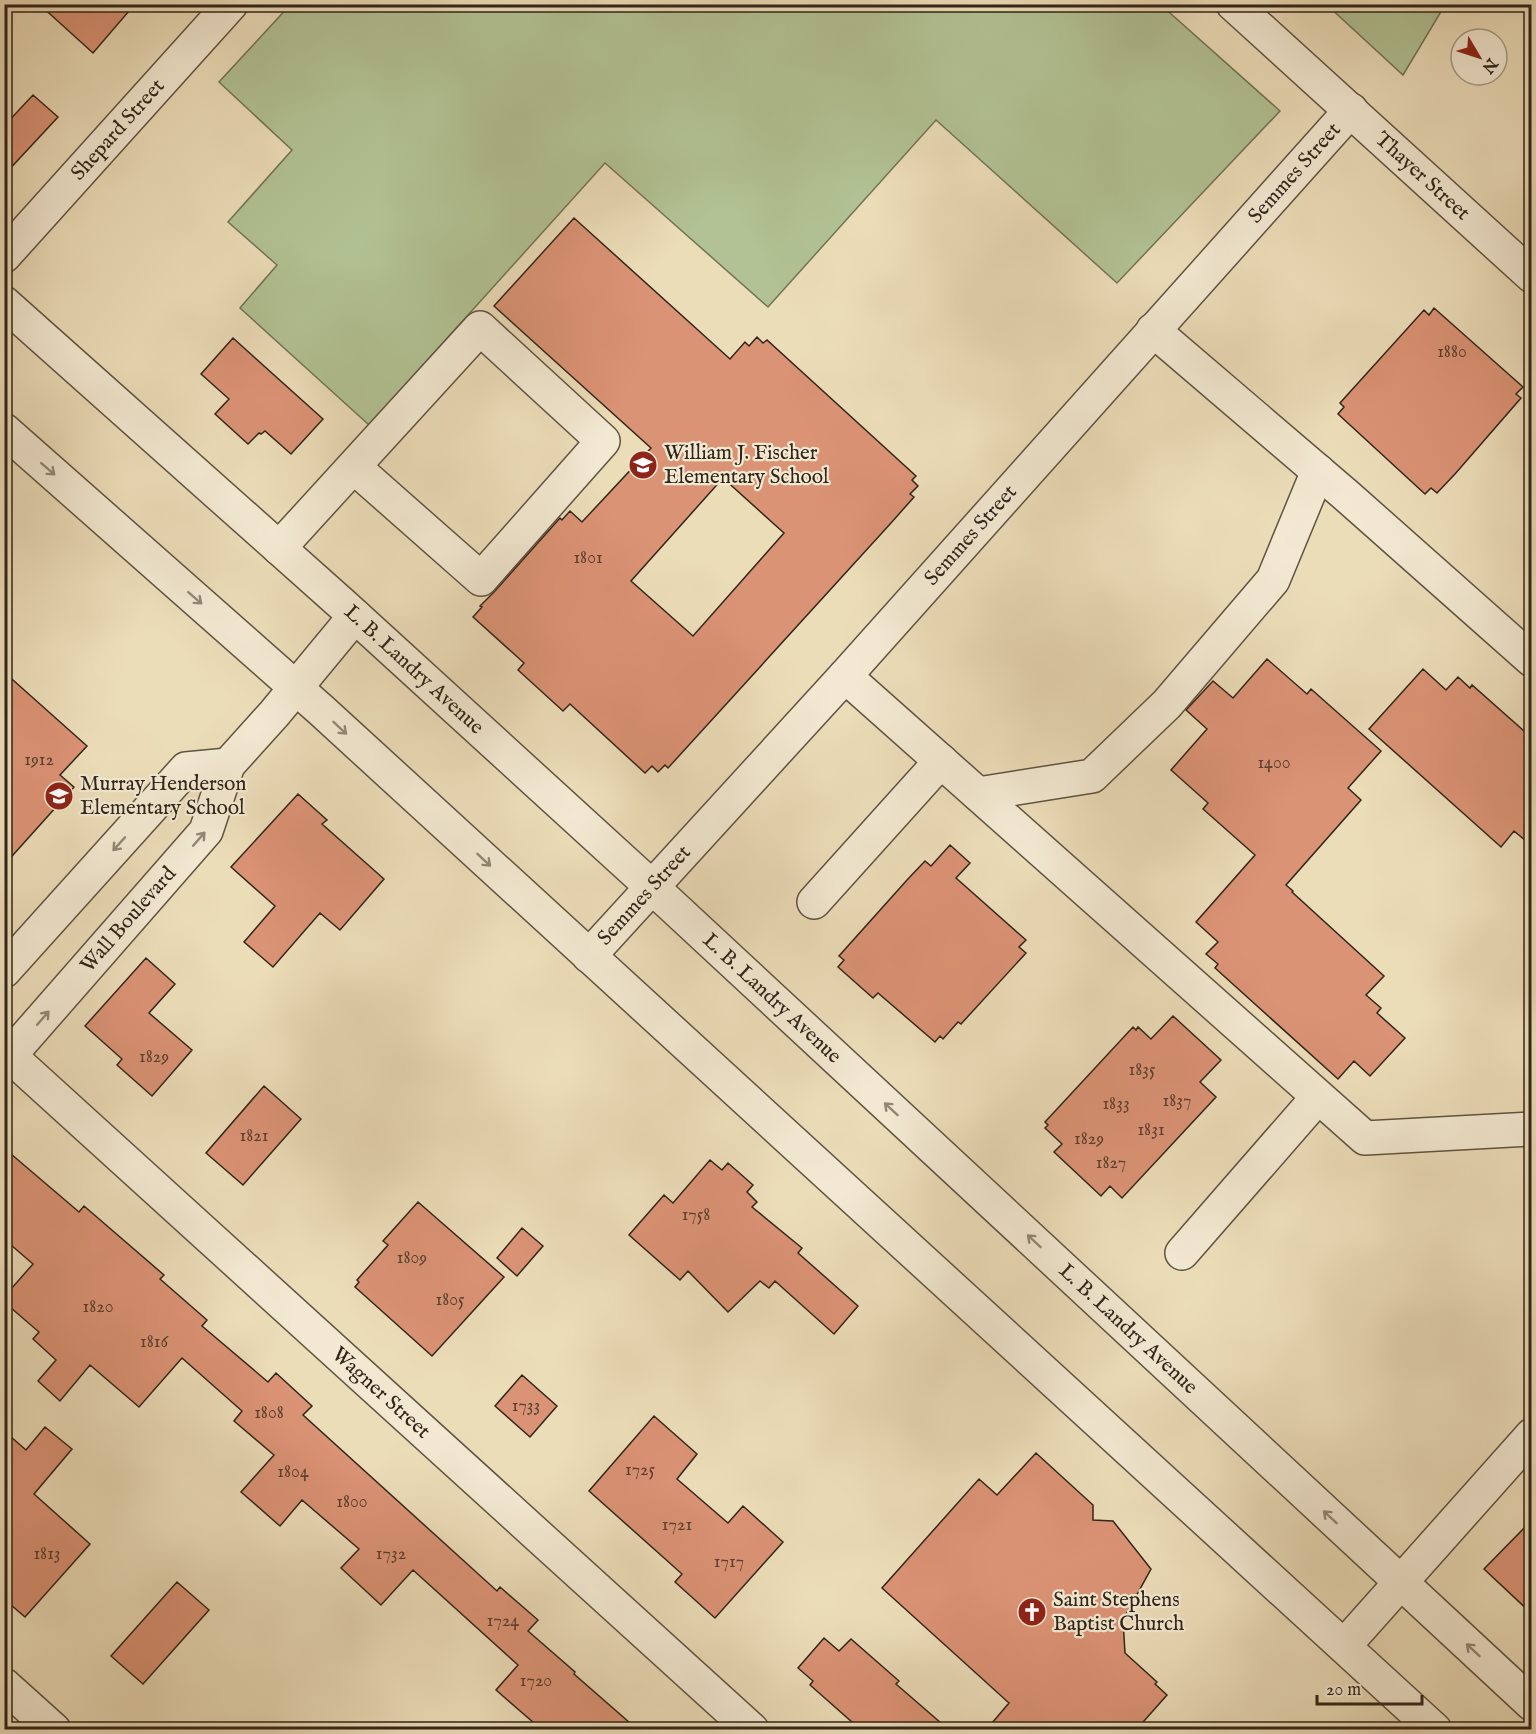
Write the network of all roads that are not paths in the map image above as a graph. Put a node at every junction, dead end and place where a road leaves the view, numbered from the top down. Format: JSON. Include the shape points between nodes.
{"nodes":[{"id":1,"x":231,"y":4,"type":"edge"},
{"id":2,"x":1233,"y":4,"type":"edge"},
{"id":3,"x":1351,"y":110,"type":"junction"},
{"id":4,"x":4,"y":256,"type":"edge"},
{"id":5,"x":1532,"y":276,"type":"edge"},
{"id":6,"x":4,"y":303,"type":"edge"},
{"id":7,"x":1153,"y":330,"type":"junction"},
{"id":8,"x":4,"y":430,"type":"edge"},
{"id":9,"x":354,"y":467,"type":"junction"},
{"id":10,"x":1318,"y":471,"type":"junction"},
{"id":11,"x":279,"y":548,"type":"junction"},
{"id":12,"x":355,"y":616,"type":"junction"},
{"id":13,"x":1532,"y":660,"type":"edge"},
{"id":14,"x":845,"y":676,"type":"junction"},
{"id":15,"x":296,"y":688,"type":"junction"},
{"id":16,"x":941,"y":761,"type":"junction"},
{"id":17,"x":228,"y":765,"type":"junction"},
{"id":18,"x":978,"y":794,"type":"junction"},
{"id":19,"x":653,"y":888,"type":"junction"},
{"id":20,"x":814,"y":902,"type":"dead end"},
{"id":21,"x":589,"y":956,"type":"junction"},
{"id":22,"x":4,"y":971,"type":"edge"},
{"id":23,"x":7,"y":1059,"type":"edge"},
{"id":24,"x":1318,"y":1097,"type":"junction"},
{"id":25,"x":1532,"y":1129,"type":"edge"},
{"id":26,"x":1182,"y":1252,"type":"dead end"},
{"id":27,"x":1532,"y":1435,"type":"edge"},
{"id":28,"x":1400,"y":1582,"type":"junction"},
{"id":29,"x":1344,"y":1646,"type":"junction"},
{"id":30,"x":4,"y":1685,"type":"edge"},
{"id":31,"x":1532,"y":1704,"type":"edge"},
{"id":32,"x":54,"y":1730,"type":"edge"},
{"id":33,"x":752,"y":1730,"type":"edge"},
{"id":34,"x":1435,"y":1730,"type":"edge"}],
"edges":[{"from":1,"to":4,"type":"street","name":"Shepard Street"},
{"from":2,"to":3,"type":"street","name":"Thayer Street"},
{"from":3,"to":5,"type":"street","name":"Thayer Street"},
{"from":3,"to":7,"type":"street","name":"Semmes Street"},
{"from":6,"to":11,"type":"street","name":"L. B. Landry Avenue"},
{"from":7,"to":10,"type":"street"},
{"from":7,"to":14,"type":"street","name":"Semmes Street"},
{"from":8,"to":15,"type":"street","one_way":true},
{"from":9,"to":9,"type":"street","via":[[480,328],[603,441],[481,579]]},
{"from":9,"to":11,"type":"street"},
{"from":10,"to":13,"type":"street"},
{"from":10,"to":18,"type":"street","via":[[1273,579],[1167,704],[1092,777]]},
{"from":11,"to":12,"type":"street","name":"L. B. Landry Avenue"},
{"from":12,"to":15,"type":"street","name":"Wall Boulevard"},
{"from":12,"to":19,"type":"street","name":"L. B. Landry Avenue"},
{"from":14,"to":16,"type":"street"},
{"from":14,"to":19,"type":"street","name":"Semmes Street"},
{"from":15,"to":17,"type":"street","name":"Wall Boulevard"},
{"from":15,"to":21,"type":"street","one_way":true},
{"from":16,"to":18,"type":"street"},
{"from":16,"to":20,"type":"street"},
{"from":17,"to":22,"type":"street","one_way":true,"via":[[186,769]]},
{"from":23,"to":17,"type":"street","name":"Wall Boulevard","one_way":true,"via":[[206,831]]},
{"from":18,"to":24,"type":"street"},
{"from":19,"to":21,"type":"street","name":"Semmes Street"},
{"from":28,"to":19,"type":"street","name":"L. B. Landry Avenue","one_way":true},
{"from":21,"to":29,"type":"street"},
{"from":23,"to":33,"type":"street","name":"Wagner Street"},
{"from":24,"to":25,"type":"street","via":[[1365,1138]]},
{"from":24,"to":26,"type":"street"},
{"from":27,"to":28,"type":"street"},
{"from":28,"to":29,"type":"street"},
{"from":31,"to":28,"type":"street","name":"L. B. Landry Avenue","one_way":true},
{"from":29,"to":34,"type":"street"},
{"from":30,"to":32,"type":"street"}]}
